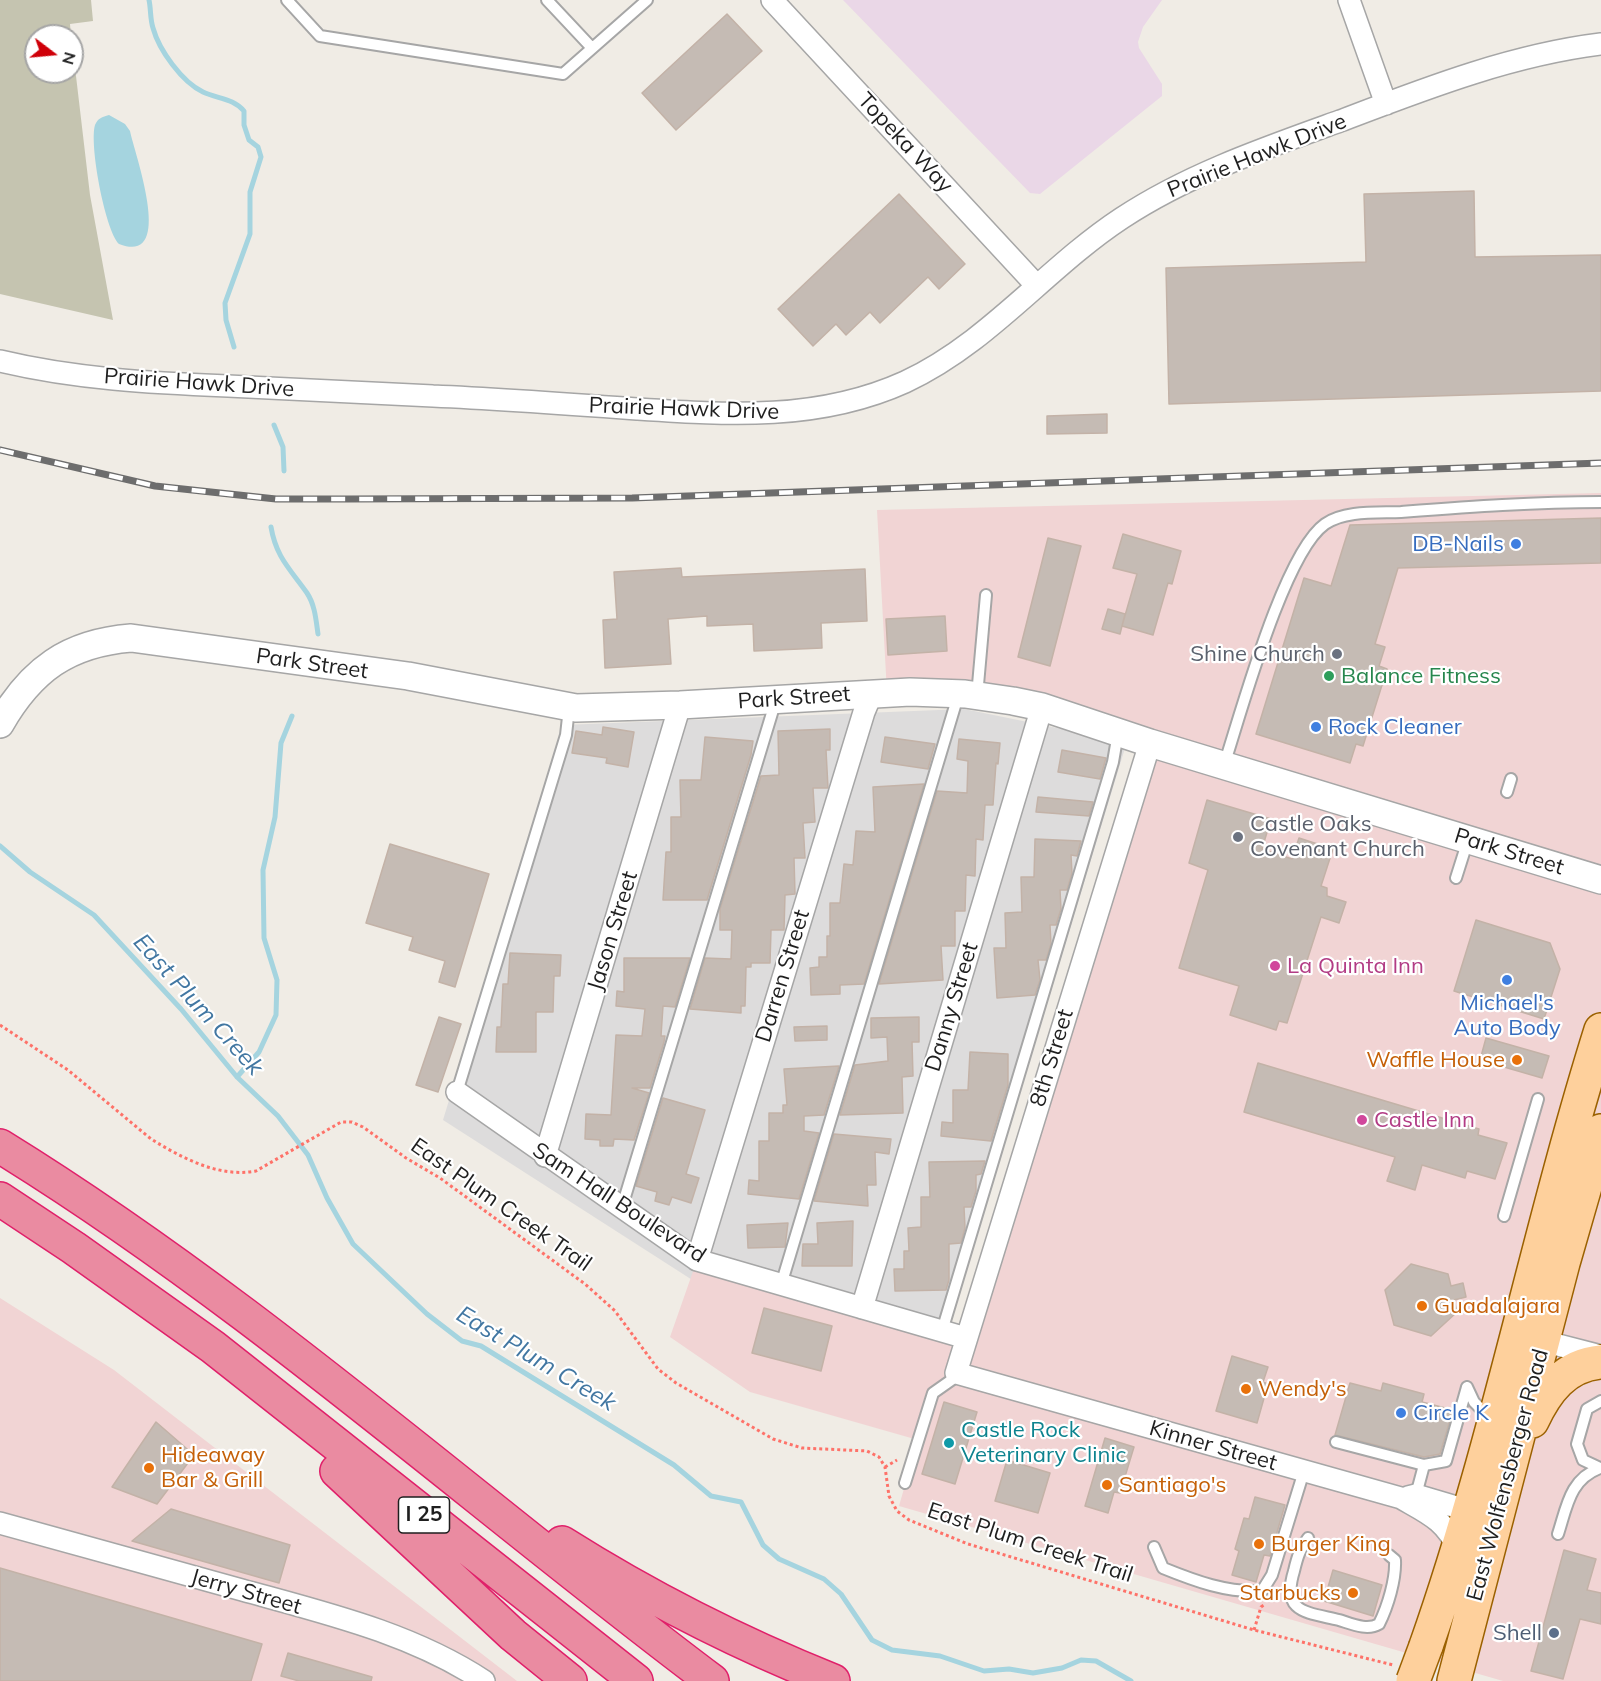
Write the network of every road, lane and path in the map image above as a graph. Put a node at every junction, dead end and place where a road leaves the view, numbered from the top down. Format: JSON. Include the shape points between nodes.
{"nodes":[{"id":1,"x":286,"y":0,"type":"edge"},
{"id":2,"x":547,"y":0,"type":"edge"},
{"id":3,"x":647,"y":0,"type":"edge"},
{"id":4,"x":772,"y":0,"type":"edge"},
{"id":5,"x":1349,"y":0,"type":"edge"},
{"id":6,"x":1601,"y":44,"type":"edge"},
{"id":7,"x":592,"y":48,"type":"junction"},
{"id":8,"x":1386,"y":104,"type":"junction"},
{"id":9,"x":1037,"y":286,"type":"junction"},
{"id":10,"x":0,"y":361,"type":"edge"},
{"id":11,"x":1601,"y":502,"type":"edge"},
{"id":12,"x":986,"y":595,"type":"dead end"},
{"id":13,"x":872,"y":693,"type":"junction"},
{"id":14,"x":968,"y":695,"type":"junction"},
{"id":15,"x":776,"y":699,"type":"junction"},
{"id":16,"x":680,"y":705,"type":"junction"},
{"id":17,"x":569,"y":707,"type":"junction"},
{"id":18,"x":1042,"y":707,"type":"junction"},
{"id":19,"x":3,"y":719,"type":"edge"},
{"id":20,"x":1118,"y":732,"type":"junction"},
{"id":21,"x":1150,"y":743,"type":"junction"},
{"id":22,"x":1224,"y":765,"type":"junction"},
{"id":23,"x":1511,"y":779,"type":"dead end"},
{"id":24,"x":1507,"y":792,"type":"dead end"},
{"id":25,"x":1468,"y":840,"type":"junction"},
{"id":26,"x":1456,"y":878,"type":"dead end"},
{"id":27,"x":1601,"y":880,"type":"edge"},
{"id":28,"x":0,"y":1025,"type":"edge"},
{"id":29,"x":1601,"y":1030,"type":"edge"},
{"id":30,"x":457,"y":1092,"type":"joint"},
{"id":31,"x":1538,"y":1099,"type":"dead end"},
{"id":32,"x":1601,"y":1131,"type":"edge"},
{"id":33,"x":0,"y":1146,"type":"edge"},
{"id":34,"x":545,"y":1156,"type":"junction"},
{"id":35,"x":0,"y":1199,"type":"edge"},
{"id":36,"x":621,"y":1210,"type":"junction"},
{"id":37,"x":1504,"y":1216,"type":"dead end"},
{"id":38,"x":697,"y":1260,"type":"junction"},
{"id":39,"x":781,"y":1285,"type":"junction"},
{"id":40,"x":862,"y":1308,"type":"junction"},
{"id":41,"x":942,"y":1331,"type":"junction"},
{"id":42,"x":966,"y":1338,"type":"junction"},
{"id":43,"x":1529,"y":1338,"type":"junction"},
{"id":44,"x":213,"y":1347,"type":"junction"},
{"id":45,"x":1601,"y":1356,"type":"edge"},
{"id":46,"x":1601,"y":1362,"type":"edge"},
{"id":47,"x":958,"y":1373,"type":"junction"},
{"id":48,"x":1601,"y":1401,"type":"edge"},
{"id":49,"x":1493,"y":1421,"type":"junction"},
{"id":50,"x":389,"y":1427,"type":"junction"},
{"id":51,"x":1336,"y":1442,"type":"dead end"},
{"id":52,"x":1424,"y":1465,"type":"junction"},
{"id":53,"x":1600,"y":1468,"type":"edge"},
{"id":54,"x":1304,"y":1471,"type":"junction"},
{"id":55,"x":905,"y":1483,"type":"dead end"},
{"id":56,"x":1506,"y":1483,"type":"junction"},
{"id":57,"x":1409,"y":1497,"type":"junction"},
{"id":58,"x":1470,"y":1511,"type":"junction"},
{"id":59,"x":0,"y":1523,"type":"edge"},
{"id":60,"x":1558,"y":1534,"type":"dead end"},
{"id":61,"x":1308,"y":1538,"type":"dead end"},
{"id":62,"x":1154,"y":1546,"type":"dead end"},
{"id":63,"x":1459,"y":1550,"type":"junction"},
{"id":64,"x":1389,"y":1554,"type":"dead end"},
{"id":65,"x":1458,"y":1664,"type":"edge"},
{"id":66,"x":1407,"y":1675,"type":"edge"},
{"id":67,"x":484,"y":1681,"type":"edge"},
{"id":68,"x":570,"y":1681,"type":"edge"},
{"id":69,"x":636,"y":1681,"type":"edge"},
{"id":70,"x":712,"y":1681,"type":"edge"},
{"id":71,"x":833,"y":1681,"type":"edge"}],
"edges":[{"from":1,"to":7,"type":"lane","via":[[320,36],[563,74]]},
{"from":2,"to":7,"type":"lane"},
{"from":3,"to":7,"type":"lane"},
{"from":4,"to":9,"type":"street","name":"Topeka Way"},
{"from":5,"to":8,"type":"street"},
{"from":6,"to":8,"type":"street","name":"Prairie Hawk Drive","via":[[1539,55]]},
{"from":8,"to":9,"type":"street","name":"Prairie Hawk Drive","via":[[1185,182],[1121,219]]},
{"from":9,"to":10,"type":"street","name":"Prairie Hawk Drive","via":[[972,342],[928,370],[880,392],[778,414],[150,383],[67,374]]},
{"from":11,"to":22,"type":"lane","via":[[1345,516],[1323,525],[1297,562],[1269,626]]},
{"from":12,"to":14,"type":"lane"},
{"from":13,"to":14,"type":"street","name":"Park Street"},
{"from":13,"to":15,"type":"street","name":"Park Street"},
{"from":13,"to":38,"type":"street","name":"Darren Street"},
{"from":14,"to":18,"type":"street","name":"Park Street"},
{"from":14,"to":39,"type":"lane"},
{"from":15,"to":16,"type":"street","name":"Park Street"},
{"from":15,"to":36,"type":"lane"},
{"from":16,"to":17,"type":"street","name":"Park Street"},
{"from":16,"to":34,"type":"street","name":"Jason Street"},
{"from":17,"to":19,"type":"street","name":"Park Street","via":[[408,676],[131,638],[95,643],[62,657],[34,677]]},
{"from":17,"to":30,"type":"lane","via":[[566,735]]},
{"from":18,"to":20,"type":"street","name":"Park Street"},
{"from":18,"to":40,"type":"street","name":"Danny Street"},
{"from":20,"to":21,"type":"street","name":"Park Street"},
{"from":20,"to":41,"type":"lane","via":[[1113,762]]},
{"from":21,"to":22,"type":"street","name":"Park Street"},
{"from":21,"to":42,"type":"street","name":"8th Street"},
{"from":22,"to":25,"type":"street","name":"Park Street"},
{"from":23,"to":24,"type":"lane"},
{"from":25,"to":26,"type":"lane"},
{"from":25,"to":27,"type":"street","name":"Park Street"},
{"from":28,"to":66,"type":"path","name":"East Plum Creek Trail","via":[[68,1070],[165,1147],[208,1167],[231,1173],[256,1171],[341,1122],[363,1127],[489,1211],[600,1298],[629,1328],[658,1369],[676,1383],[783,1443],[802,1448],[867,1451],[879,1457],[885,1467],[889,1496],[897,1511],[909,1520],[968,1544],[1254,1630],[1369,1658]]},
{"from":29,"to":43,"type":"main road","name":"East Wolfensberger Road","via":[[1552,1194]]},
{"from":30,"to":34,"type":"street","name":"Sam Hall Boulevard"},
{"from":31,"to":37,"type":"lane"},
{"from":32,"to":43,"type":"main road","name":"East Wolfensberger Road"},
{"from":33,"to":50,"type":"highway","number":"I 25","via":[[127,1230]]},
{"from":34,"to":36,"type":"street","name":"Sam Hall Boulevard"},
{"from":35,"to":44,"type":"highway","number":"I 25"},
{"from":36,"to":38,"type":"street","name":"Sam Hall Boulevard"},
{"from":38,"to":39,"type":"street","name":"Sam Hall Boulevard"},
{"from":39,"to":40,"type":"street","name":"Sam Hall Boulevard"},
{"from":40,"to":41,"type":"street","name":"Sam Hall Boulevard"},
{"from":41,"to":42,"type":"street","name":"Sam Hall Boulevard"},
{"from":42,"to":47,"type":"street","name":"8th Street"},
{"from":43,"to":45,"type":"street"},
{"from":43,"to":49,"type":"main road","name":"East Wolfensberger Road"},
{"from":43,"to":56,"type":"main road","name":"East Wolfensberger Road"},
{"from":44,"to":68,"type":"highway","via":[[339,1473],[513,1635]]},
{"from":44,"to":69,"type":"highway","number":"I 25"},
{"from":46,"to":56,"type":"main road","via":[[1570,1371],[1550,1390],[1530,1425]]},
{"from":47,"to":54,"type":"street","name":"Kinner Street"},
{"from":47,"to":55,"type":"lane","via":[[933,1393]]},
{"from":48,"to":53,"type":"lane","via":[[1587,1409],[1577,1444],[1583,1460]]},
{"from":49,"to":52,"type":"lane","via":[[1474,1402],[1467,1387],[1446,1461]]},
{"from":49,"to":58,"type":"main road","name":"East Wolfensberger Road"},
{"from":50,"to":70,"type":"highway","number":"I 25"},
{"from":50,"to":71,"type":"highway","via":[[558,1540],[692,1619]]},
{"from":51,"to":52,"type":"lane"},
{"from":52,"to":57,"type":"lane"},
{"from":53,"to":60,"type":"lane","via":[[1586,1473],[1573,1489]]},
{"from":54,"to":57,"type":"street","name":"Kinner Street"},
{"from":54,"to":62,"type":"lane","via":[[1272,1575],[1262,1591],[1240,1592],[1163,1568]]},
{"from":56,"to":65,"type":"main road","name":"East Wolfensberger Road"},
{"from":57,"to":58,"type":"street","name":"Kinner Street"},
{"from":57,"to":63,"type":"street","name":"Kinner Street","via":[[1442,1522]]},
{"from":58,"to":63,"type":"main road","name":"East Wolfensberger Road"},
{"from":58,"to":65,"type":"street","via":[[1473,1558],[1458,1612]]},
{"from":59,"to":67,"type":"street","name":"Jerry Street","via":[[389,1634],[436,1653]]},
{"from":61,"to":64,"type":"lane","via":[[1300,1547],[1288,1589],[1291,1599],[1304,1611],[1366,1628],[1379,1624],[1383,1616],[1396,1569]]},
{"from":63,"to":66,"type":"main road","name":"East Wolfensberger Road","bridge":true,"via":[[1426,1646]]}]}
